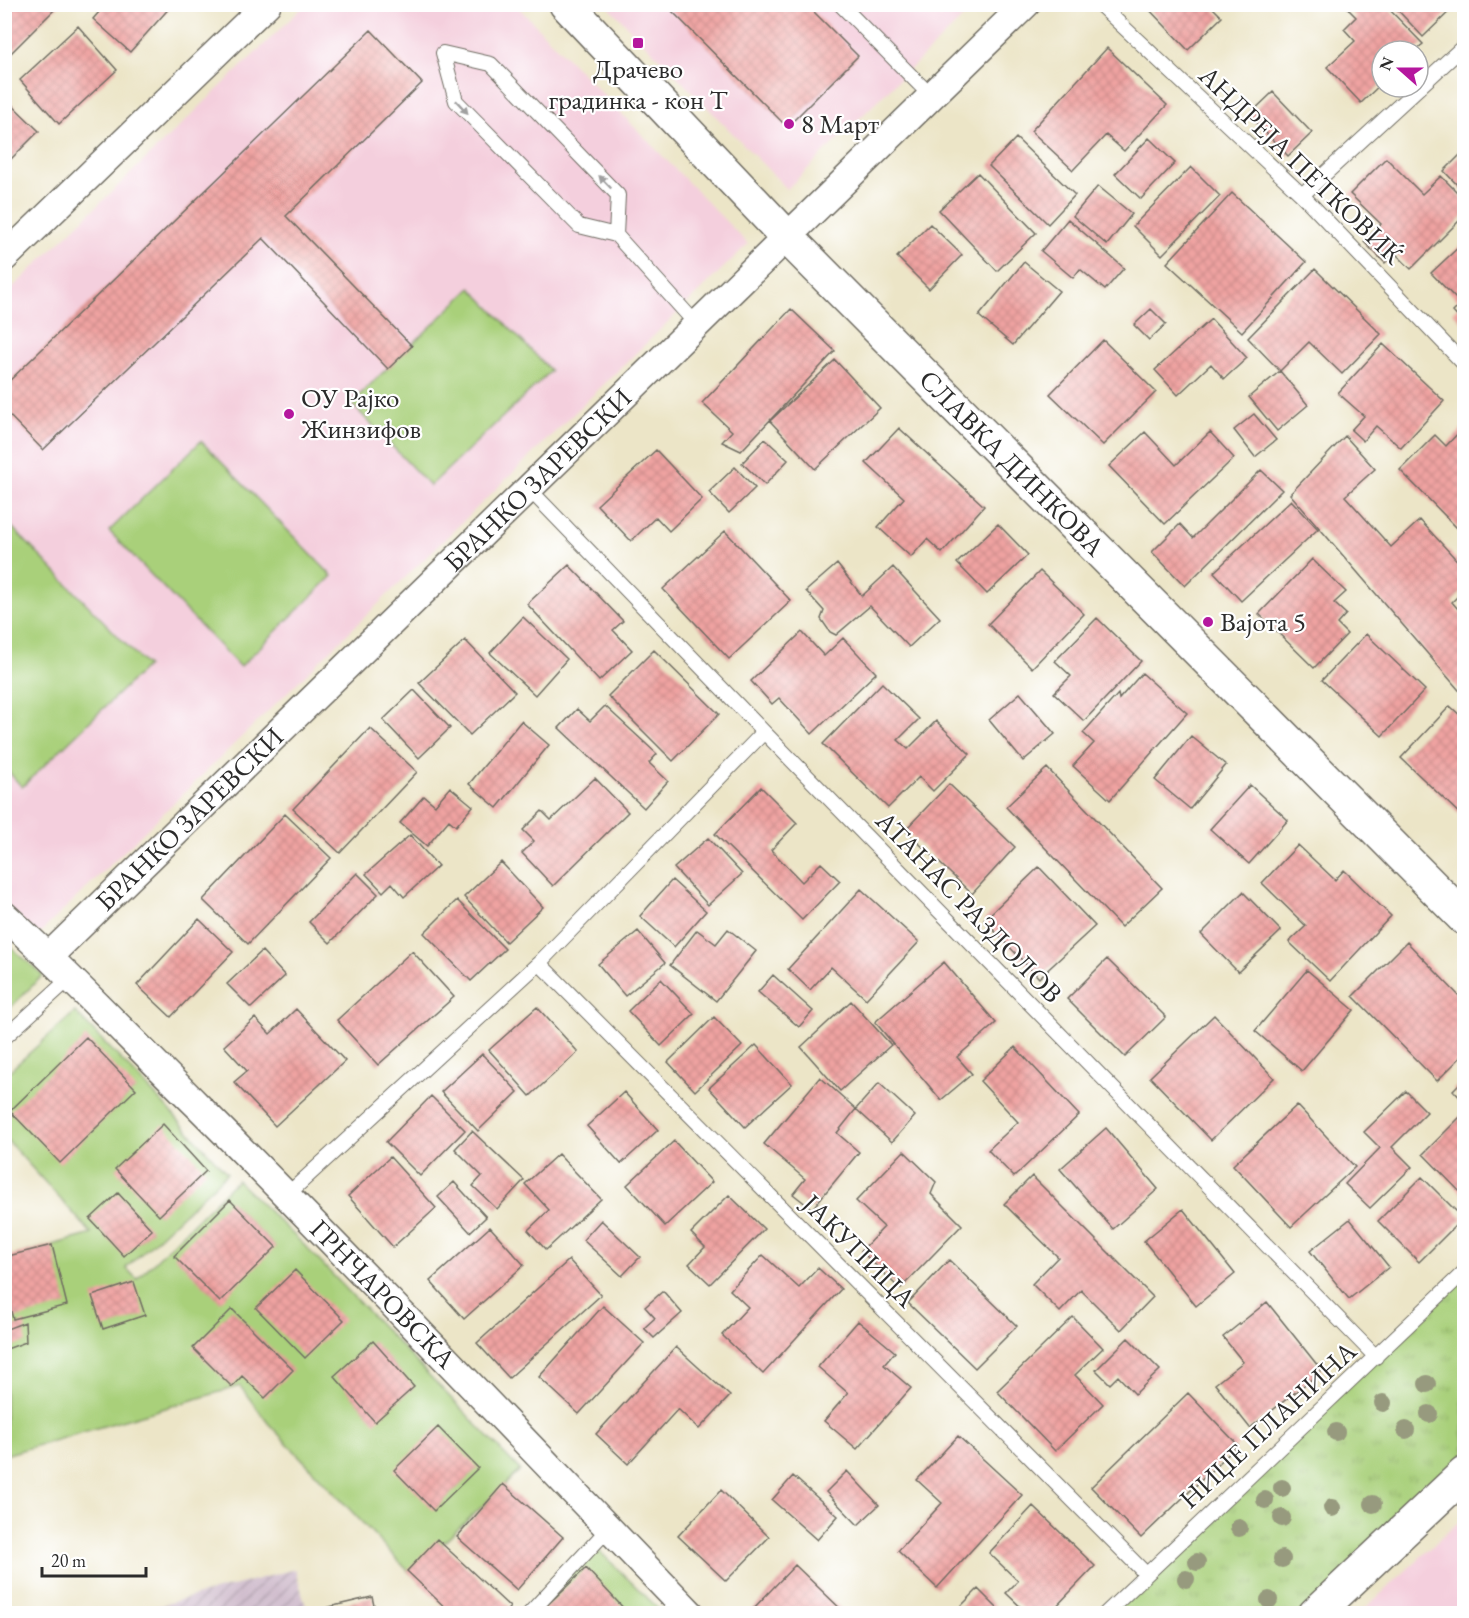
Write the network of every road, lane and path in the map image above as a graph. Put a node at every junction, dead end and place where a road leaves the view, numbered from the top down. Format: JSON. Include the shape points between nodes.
{"nodes":[{"id":1,"x":267,"y":4,"type":"edge"},
{"id":2,"x":566,"y":4,"type":"edge"},
{"id":3,"x":840,"y":4,"type":"edge"},
{"id":4,"x":1026,"y":4,"type":"edge"},
{"id":5,"x":1099,"y":4,"type":"edge"},
{"id":6,"x":1464,"y":46,"type":"edge"},
{"id":7,"x":932,"y":97,"type":"junction"},
{"id":8,"x":1302,"y":195,"type":"junction"},
{"id":9,"x":616,"y":235,"type":"junction"},
{"id":10,"x":787,"y":237,"type":"junction"},
{"id":11,"x":4,"y":258,"type":"edge"},
{"id":12,"x":698,"y":326,"type":"junction"},
{"id":13,"x":1464,"y":364,"type":"edge"},
{"id":14,"x":530,"y":490,"type":"junction"},
{"id":15,"x":764,"y":732,"type":"junction"},
{"id":16,"x":4,"y":915,"type":"edge"},
{"id":17,"x":1464,"y":918,"type":"edge"},
{"id":18,"x":49,"y":956,"type":"junction"},
{"id":19,"x":539,"y":963,"type":"junction"},
{"id":20,"x":70,"y":978,"type":"junction"},
{"id":21,"x":4,"y":1038,"type":"edge"},
{"id":22,"x":287,"y":1195,"type":"junction"},
{"id":23,"x":1464,"y":1272,"type":"edge"},
{"id":24,"x":1376,"y":1356,"type":"junction"},
{"id":25,"x":1464,"y":1474,"type":"edge"},
{"id":26,"x":609,"y":1528,"type":"junction"},
{"id":27,"x":1145,"y":1573,"type":"junction"},
{"id":28,"x":529,"y":1614,"type":"edge"},
{"id":29,"x":691,"y":1614,"type":"edge"},
{"id":30,"x":1105,"y":1614,"type":"edge"},
{"id":31,"x":1315,"y":1614,"type":"edge"}],
"edges":[{"from":1,"to":11,"type":"street"},
{"from":2,"to":10,"type":"street","name":"СЛАВКА ДИНКОВА"},
{"from":3,"to":7,"type":"lane"},
{"from":4,"to":7,"type":"street","name":"БРАНКО ЗАРЕВСКИ"},
{"from":5,"to":8,"type":"lane","name":"АНДРЕЈА ПЕТКОВИЌ"},
{"from":6,"to":8,"type":"lane"},
{"from":7,"to":10,"type":"street","name":"БРАНКО ЗАРЕВСКИ"},
{"from":8,"to":13,"type":"lane","name":"АНДРЕЈА ПЕТКОВИЌ"},
{"from":9,"to":9,"type":"lane","one_way":true,"via":[[618,195],[491,64],[443,53],[456,101],[579,226]]},
{"from":9,"to":12,"type":"lane"},
{"from":10,"to":12,"type":"street","name":"БРАНКО ЗАРЕВСКИ"},
{"from":10,"to":17,"type":"street","name":"СЛАВКА ДИНКОВА"},
{"from":12,"to":14,"type":"street","name":"БРАНКО ЗАРЕВСКИ"},
{"from":14,"to":15,"type":"lane","name":"АТАНАС РАЗДОЛОВ"},
{"from":14,"to":18,"type":"street","name":"БРАНКО ЗАРЕВСКИ"},
{"from":15,"to":19,"type":"lane"},
{"from":15,"to":24,"type":"lane","name":"АТАНАС РАЗДОЛОВ"},
{"from":16,"to":18,"type":"street","name":"ГРНЧАРОВСКА"},
{"from":18,"to":20,"type":"street","name":"ГРНЧАРОВСКА"},
{"from":19,"to":22,"type":"lane"},
{"from":19,"to":27,"type":"lane","name":"ЈАКУПИЦА"},
{"from":20,"to":21,"type":"lane"},
{"from":20,"to":22,"type":"street","name":"ГРНЧАРОВСКА"},
{"from":22,"to":26,"type":"street","name":"ГРНЧАРОВСКА"},
{"from":23,"to":24,"type":"lane","name":"НИЏЕ ПЛАНИНА"},
{"from":24,"to":27,"type":"lane","name":"НИЏЕ ПЛАНИНА"},
{"from":25,"to":31,"type":"street"},
{"from":26,"to":28,"type":"lane"},
{"from":26,"to":29,"type":"street","name":"ГРНЧАРОВСКА"},
{"from":27,"to":30,"type":"lane","name":"НИЏЕ ПЛАНИНА"}]}
